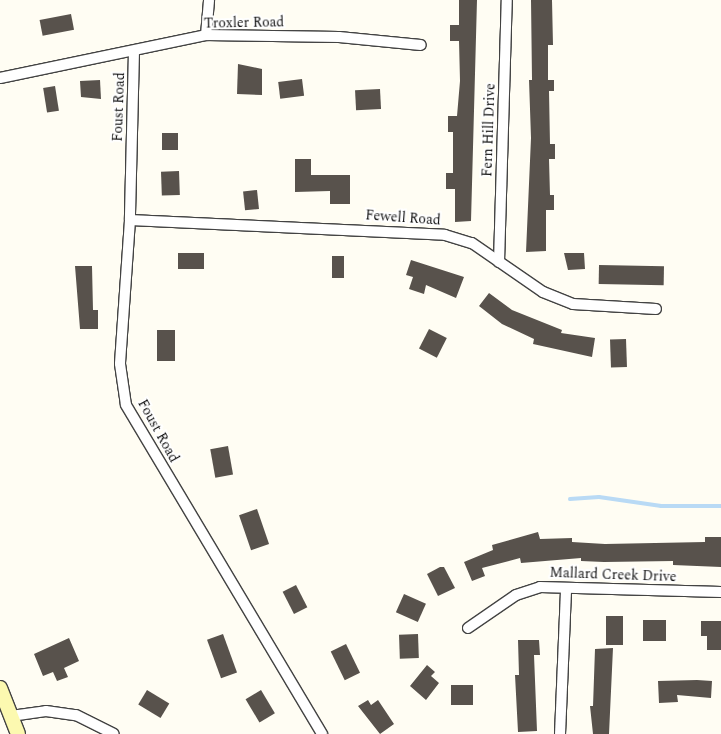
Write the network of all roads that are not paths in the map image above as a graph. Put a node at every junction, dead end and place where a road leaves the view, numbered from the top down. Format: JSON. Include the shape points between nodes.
{"nodes":[{"id":1,"x":209,"y":0,"type":"edge"},
{"id":2,"x":507,"y":0,"type":"edge"},
{"id":3,"x":206,"y":35,"type":"junction"},
{"id":4,"x":420,"y":45,"type":"dead end"},
{"id":5,"x":134,"y":51,"type":"junction"},
{"id":6,"x":0,"y":78,"type":"edge"},
{"id":7,"x":130,"y":220,"type":"junction"},
{"id":8,"x":499,"y":262,"type":"junction"},
{"id":9,"x":656,"y":309,"type":"dead end"},
{"id":10,"x":566,"y":588,"type":"junction"},
{"id":11,"x":721,"y":592,"type":"edge"},
{"id":12,"x":468,"y":628,"type":"dead end"},
{"id":13,"x":0,"y":688,"type":"edge"},
{"id":14,"x":11,"y":716,"type":"junction"},
{"id":15,"x":18,"y":734,"type":"edge"},
{"id":16,"x":114,"y":734,"type":"edge"},
{"id":17,"x":322,"y":734,"type":"edge"},
{"id":18,"x":560,"y":734,"type":"edge"}],
"edges":[{"from":1,"to":3,"type":"street"},
{"from":2,"to":8,"type":"street","name":"Fern Hill Drive"},
{"from":3,"to":4,"type":"street","name":"Troxler Road","via":[[339,37]]},
{"from":3,"to":5,"type":"street","name":"Troxler Road"},
{"from":5,"to":6,"type":"street","name":"Troxler Road"},
{"from":5,"to":7,"type":"street","name":"Foust Road"},
{"from":7,"to":8,"type":"street","name":"Fewell Road","via":[[410,231],[472,243]]},
{"from":7,"to":17,"type":"street","name":"Foust Road","via":[[120,364],[126,405]]},
{"from":8,"to":9,"type":"street","name":"Fewell Road","via":[[543,292],[573,304]]},
{"from":10,"to":11,"type":"street","name":"Mallard Creek Drive"},
{"from":10,"to":12,"type":"street","name":"Mallard Creek Drive","via":[[540,587],[516,596]]},
{"from":10,"to":18,"type":"street"},
{"from":13,"to":14,"type":"main road"},
{"from":14,"to":15,"type":"main road"},
{"from":14,"to":16,"type":"street","via":[[46,711],[76,715]]}]}
